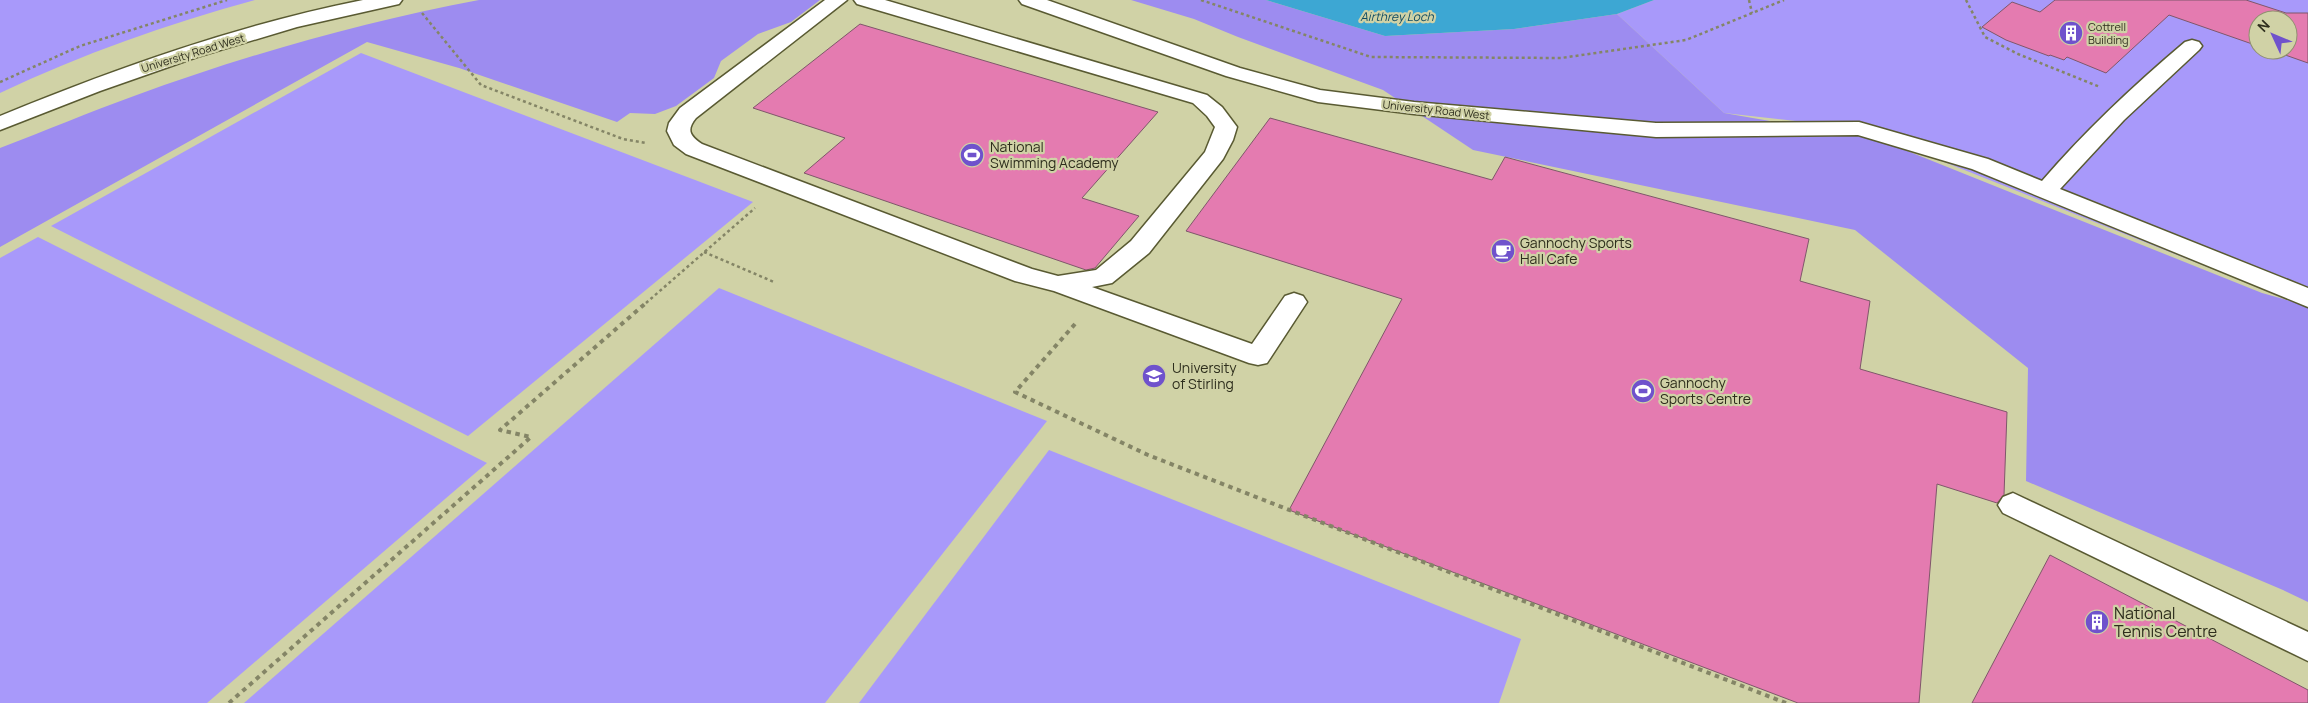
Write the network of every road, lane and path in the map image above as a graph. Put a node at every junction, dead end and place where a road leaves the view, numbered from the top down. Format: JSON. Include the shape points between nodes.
{"nodes":[{"id":1,"x":227,"y":0,"type":"edge"},
{"id":2,"x":392,"y":0,"type":"edge"},
{"id":3,"x":837,"y":0,"type":"edge"},
{"id":4,"x":864,"y":0,"type":"edge"},
{"id":5,"x":1028,"y":0,"type":"edge"},
{"id":6,"x":1201,"y":0,"type":"edge"},
{"id":7,"x":1749,"y":0,"type":"edge"},
{"id":8,"x":1784,"y":0,"type":"edge"},
{"id":9,"x":1966,"y":0,"type":"edge"},
{"id":10,"x":418,"y":8,"type":"dead end"},
{"id":11,"x":1752,"y":13,"type":"junction"},
{"id":12,"x":2192,"y":46,"type":"dead end"},
{"id":13,"x":0,"y":82,"type":"edge"},
{"id":14,"x":2101,"y":87,"type":"dead end"},
{"id":15,"x":0,"y":124,"type":"edge"},
{"id":16,"x":694,"y":149,"type":"junction"},
{"id":17,"x":784,"y":183,"type":"junction"},
{"id":18,"x":2047,"y":190,"type":"junction"},
{"id":19,"x":704,"y":252,"type":"junction"},
{"id":20,"x":774,"y":282,"type":"dead end"},
{"id":21,"x":1058,"y":284,"type":"junction"},
{"id":22,"x":1094,"y":298,"type":"junction"},
{"id":23,"x":2308,"y":298,"type":"edge"},
{"id":24,"x":1294,"y":302,"type":"dead end"},
{"id":25,"x":2013,"y":505,"type":"dead end"},
{"id":26,"x":2308,"y":647,"type":"edge"},
{"id":27,"x":229,"y":703,"type":"edge"},
{"id":28,"x":1786,"y":703,"type":"edge"}],
"edges":[{"from":1,"to":13,"type":"path","via":[[80,46]]},
{"from":2,"to":15,"type":"lane","name":"University Road West","via":[[348,8],[242,37],[123,75]]},
{"from":3,"to":16,"type":"lane","via":[[688,113],[678,131],[682,140]]},
{"from":4,"to":21,"type":"lane","via":[[1190,96],[1206,103],[1219,115],[1226,127],[1215,154],[1140,247],[1103,277]]},
{"from":5,"to":18,"type":"lane","name":"University Road West","via":[[1233,72],[1318,96],[1656,130],[1859,128],[1980,164]]},
{"from":6,"to":11,"type":"path","via":[[1371,57],[1561,58],[1686,40]]},
{"from":7,"to":11,"type":"path"},
{"from":8,"to":11,"type":"path"},
{"from":9,"to":14,"type":"path","via":[[1985,37],[2018,54]]},
{"from":10,"to":16,"type":"path","via":[[481,85],[623,139]]},
{"from":12,"to":18,"type":"lane","via":[[2117,113],[2077,153]]},
{"from":16,"to":17,"type":"lane"},
{"from":17,"to":19,"type":"path"},
{"from":17,"to":21,"type":"lane","via":[[1024,275]]},
{"from":18,"to":23,"type":"lane","name":"University Road West"},
{"from":19,"to":20,"type":"path"},
{"from":19,"to":27,"type":"path","via":[[500,430],[531,437]]},
{"from":21,"to":22,"type":"lane"},
{"from":22,"to":24,"type":"lane","via":[[1258,356]]},
{"from":22,"to":28,"type":"path","via":[[1015,392],[1148,455]]},
{"from":25,"to":26,"type":"lane"}]}
